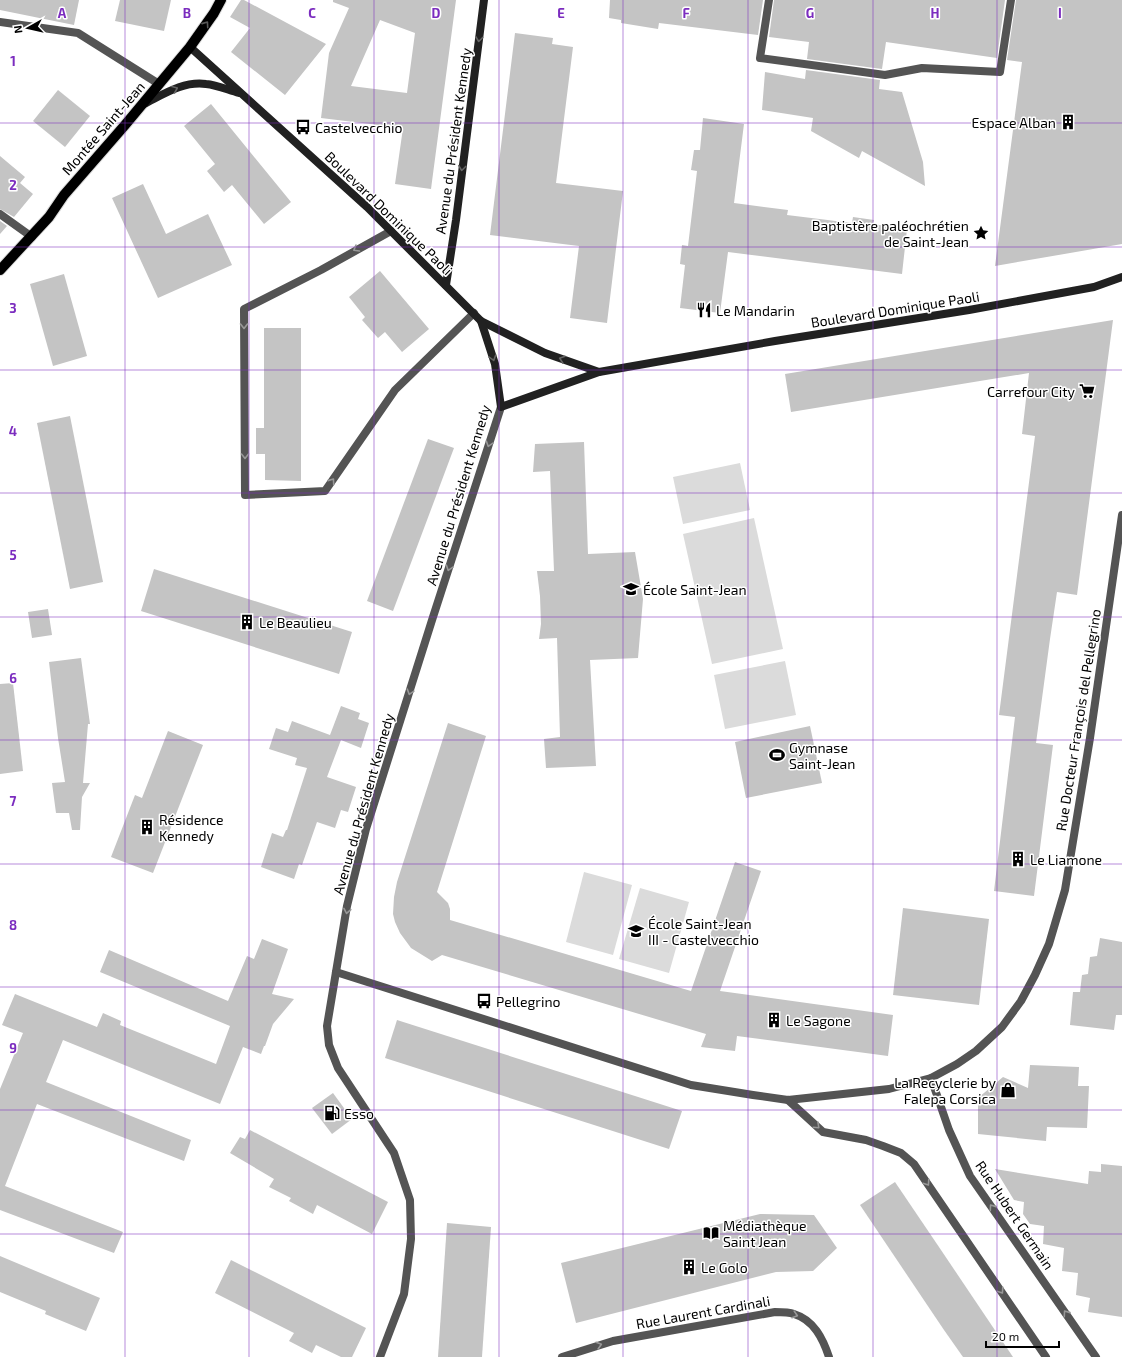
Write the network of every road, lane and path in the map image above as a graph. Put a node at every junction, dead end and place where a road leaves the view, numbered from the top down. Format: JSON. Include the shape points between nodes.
{"nodes":[{"id":1,"x":221,"y":0,"type":"edge"},
{"id":2,"x":484,"y":0,"type":"edge"},
{"id":3,"x":769,"y":0,"type":"edge"},
{"id":4,"x":1011,"y":0,"type":"edge"},
{"id":5,"x":0,"y":22,"type":"edge"},
{"id":6,"x":190,"y":47,"type":"junction"},
{"id":7,"x":159,"y":84,"type":"junction"},
{"id":8,"x":242,"y":93,"type":"junction"},
{"id":9,"x":140,"y":106,"type":"junction"},
{"id":10,"x":0,"y":214,"type":"edge"},
{"id":11,"x":391,"y":231,"type":"junction"},
{"id":12,"x":32,"y":237,"type":"junction"},
{"id":13,"x":0,"y":270,"type":"edge"},
{"id":14,"x":1122,"y":277,"type":"edge"},
{"id":15,"x":446,"y":285,"type":"junction"},
{"id":16,"x":474,"y":313,"type":"junction"},
{"id":17,"x":481,"y":321,"type":"junction"},
{"id":18,"x":599,"y":372,"type":"junction"},
{"id":19,"x":501,"y":407,"type":"junction"},
{"id":20,"x":1122,"y":515,"type":"edge"},
{"id":21,"x":336,"y":972,"type":"junction"},
{"id":22,"x":931,"y":1078,"type":"junction"},
{"id":23,"x":788,"y":1100,"type":"junction"},
{"id":24,"x":380,"y":1357,"type":"edge"},
{"id":25,"x":562,"y":1357,"type":"edge"},
{"id":26,"x":829,"y":1357,"type":"edge"},
{"id":27,"x":1046,"y":1357,"type":"edge"},
{"id":28,"x":1096,"y":1357,"type":"edge"}],
"edges":[{"from":6,"to":1,"type":"main road","name":"Montée Saint-Jean","one_way":true},
{"from":2,"to":15,"type":"main road","name":"Avenue du Président Kennedy","one_way":true},
{"from":3,"to":4,"type":"street","via":[[760,58],[885,75],[922,68],[1000,72]]},
{"from":5,"to":7,"type":"street","via":[[78,33]]},
{"from":6,"to":7,"type":"main road","name":"Montée Saint-Jean"},
{"from":6,"to":8,"type":"main road","name":"Boulevard Dominique Paoli"},
{"from":7,"to":9,"type":"main road","name":"Montée Saint-Jean"},
{"from":9,"to":8,"type":"main road","name":"Boulevard Dominique Paoli","one_way":true,"via":[[177,87],[192,84],[207,84]]},
{"from":8,"to":11,"type":"main road","name":"Boulevard Dominique Paoli"},
{"from":9,"to":12,"type":"main road","name":"Montée Saint-Jean","via":[[64,195]]},
{"from":10,"to":12,"type":"street"},
{"from":11,"to":15,"type":"main road","name":"Boulevard Dominique Paoli"},
{"from":11,"to":16,"type":"street","one_way":true,"via":[[244,309],[245,494],[325,491],[395,390]]},
{"from":12,"to":13,"type":"main road","name":"Montée Saint-Jean"},
{"from":14,"to":18,"type":"main road","name":"Boulevard Dominique Paoli","via":[[1094,287],[969,310]]},
{"from":15,"to":16,"type":"main road","name":"Boulevard Dominique Paoli"},
{"from":16,"to":17,"type":"main road","name":"Boulevard Dominique Paoli"},
{"from":18,"to":17,"type":"main road","one_way":true,"via":[[545,353]]},
{"from":17,"to":19,"type":"main road","name":"Avenue du Président Kennedy","one_way":true,"via":[[495,364]]},
{"from":18,"to":19,"type":"main road","name":"Boulevard Dominique Paoli"},
{"from":19,"to":21,"type":"street","name":"Avenue du Président Kennedy","one_way":true,"via":[[366,829]]},
{"from":20,"to":22,"type":"street","name":"Rue Docteur François del Pellegrino","via":[[1065,890],[1049,944],[1021,1001],[1002,1027],[958,1064]]},
{"from":21,"to":23,"type":"street","name":"Rue Docteur François del Pellegrino","via":[[691,1085]]},
{"from":21,"to":24,"type":"street","name":"Avenue du Président Kennedy","via":[[327,1026],[329,1045],[338,1068],[394,1153],[410,1200],[411,1240],[404,1294]]},
{"from":22,"to":23,"type":"street","name":"Rue Docteur François del Pellegrino","via":[[889,1089]]},
{"from":28,"to":22,"type":"street","name":"Rue Hubert Germain","one_way":true,"via":[[970,1176]]},
{"from":23,"to":27,"type":"street","one_way":true,"via":[[823,1132],[872,1142],[901,1153],[914,1164]]},
{"from":25,"to":26,"type":"street","name":"Rue Laurent Cardinali","one_way":true,"via":[[613,1341],[775,1312],[794,1314],[807,1320],[817,1330]]}]}
